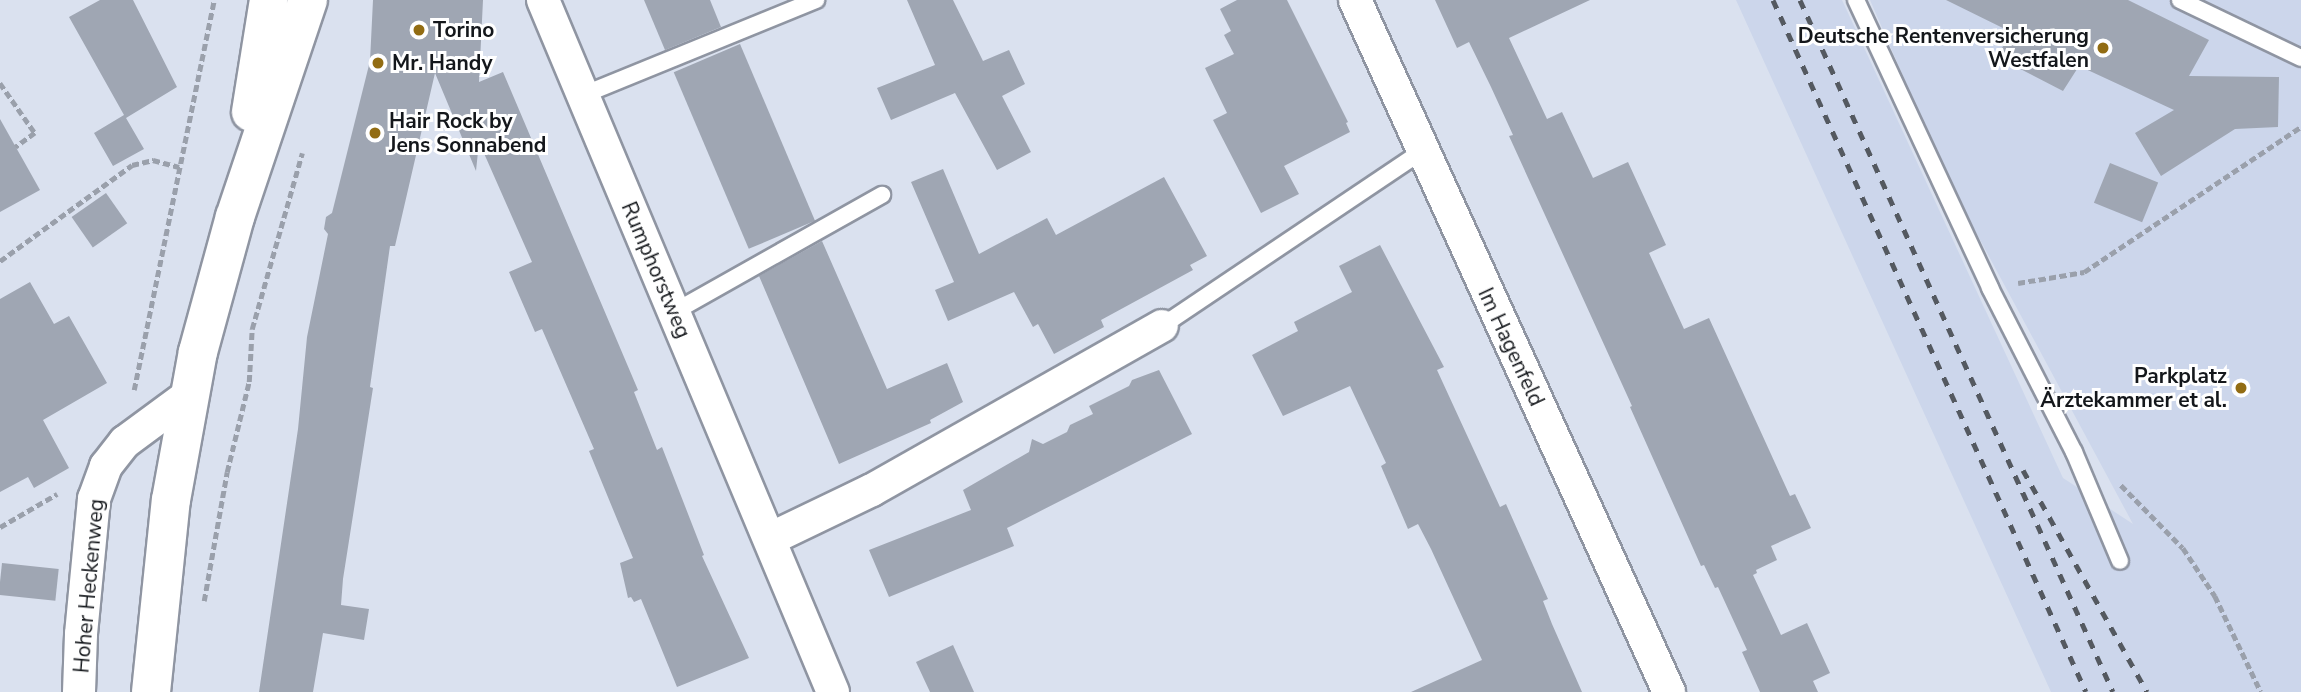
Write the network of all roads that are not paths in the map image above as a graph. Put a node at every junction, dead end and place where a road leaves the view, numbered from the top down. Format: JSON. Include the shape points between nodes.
{"nodes":[{"id":1,"x":269,"y":0,"type":"edge"},
{"id":2,"x":309,"y":0,"type":"edge"},
{"id":3,"x":543,"y":0,"type":"edge"},
{"id":4,"x":816,"y":0,"type":"edge"},
{"id":5,"x":1355,"y":0,"type":"edge"},
{"id":6,"x":1856,"y":0,"type":"edge"},
{"id":7,"x":2180,"y":0,"type":"edge"},
{"id":8,"x":2301,"y":58,"type":"edge"},
{"id":9,"x":583,"y":95,"type":"junction"},
{"id":10,"x":1422,"y":151,"type":"junction"},
{"id":11,"x":882,"y":195,"type":"dead end"},
{"id":12,"x":235,"y":217,"type":"junction"},
{"id":13,"x":674,"y":313,"type":"junction"},
{"id":14,"x":1162,"y":326,"type":"joint"},
{"id":15,"x":190,"y":394,"type":"junction"},
{"id":16,"x":770,"y":539,"type":"junction"},
{"id":17,"x":2120,"y":561,"type":"dead end"},
{"id":18,"x":79,"y":692,"type":"edge"},
{"id":19,"x":151,"y":692,"type":"edge"},
{"id":20,"x":833,"y":692,"type":"edge"},
{"id":21,"x":1669,"y":692,"type":"edge"}],
"edges":[{"from":1,"to":12,"type":"street"},
{"from":2,"to":12,"type":"street"},
{"from":3,"to":9,"type":"street","name":"Rumphorstweg"},
{"from":4,"to":9,"type":"lane"},
{"from":5,"to":10,"type":"street","name":"Im Hagenfeld"},
{"from":6,"to":17,"type":"lane","via":[[1990,288],[2074,452]]},
{"from":7,"to":8,"type":"lane"},
{"from":9,"to":13,"type":"street","name":"Rumphorstweg"},
{"from":10,"to":14,"type":"lane"},
{"from":10,"to":21,"type":"street","name":"Im Hagenfeld"},
{"from":11,"to":13,"type":"lane"},
{"from":12,"to":15,"type":"street"},
{"from":13,"to":16,"type":"street","name":"Rumphorstweg"},
{"from":14,"to":16,"type":"street","via":[[872,490]]},
{"from":15,"to":18,"type":"street","name":"Hoher Heckenweg","via":[[125,442],[106,466],[96,492]]},
{"from":15,"to":19,"type":"street","via":[[171,500]]},
{"from":16,"to":20,"type":"street","name":"Rumphorstweg"}]}
